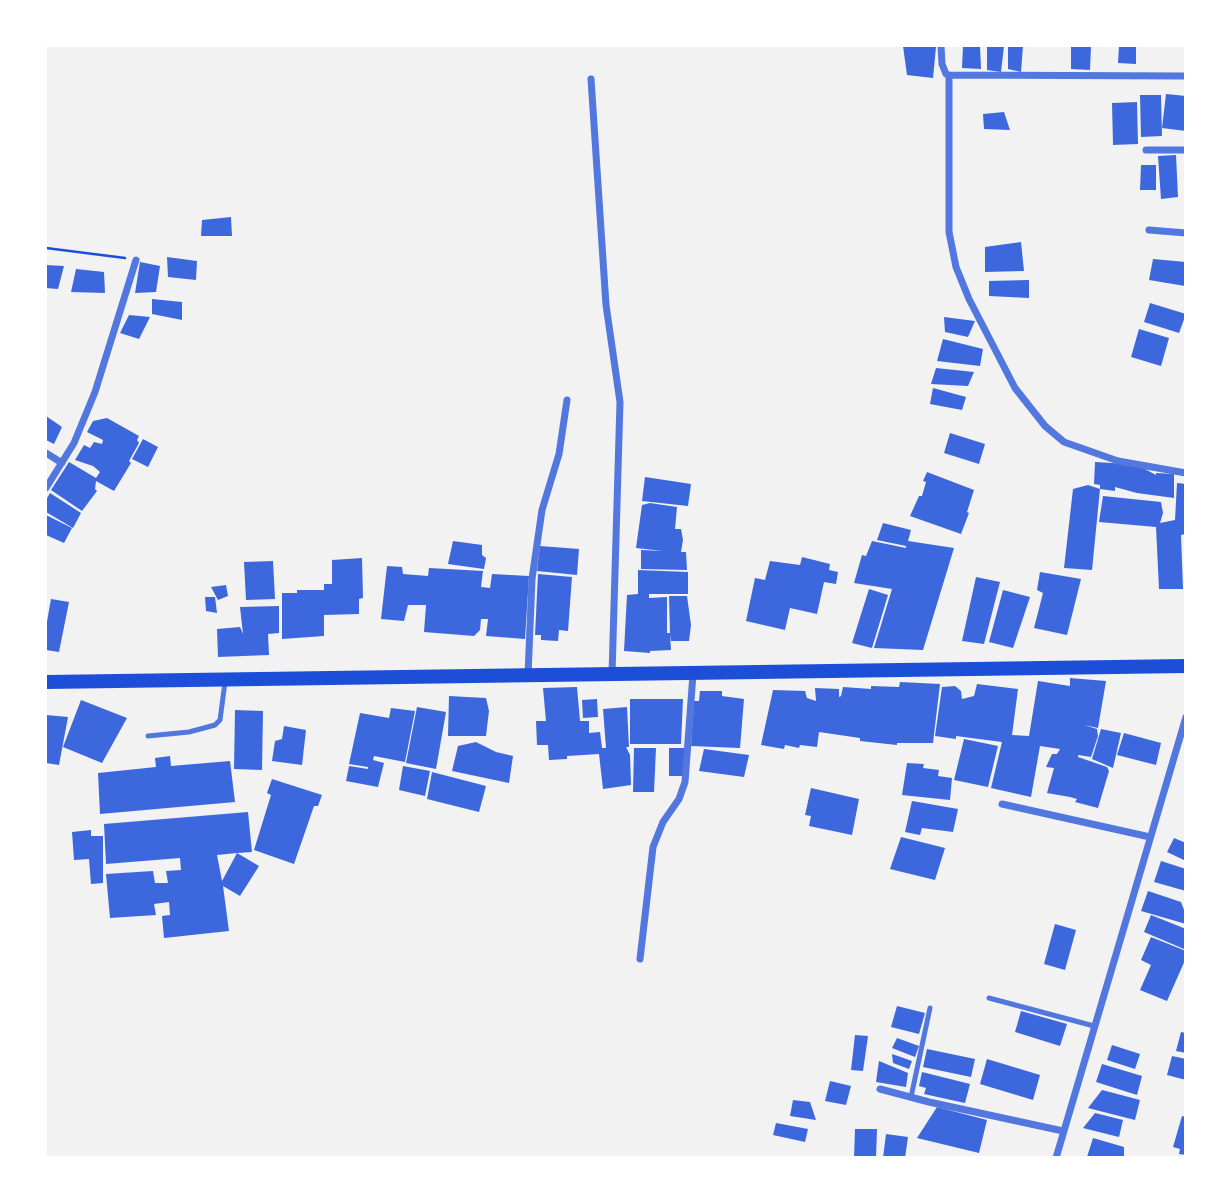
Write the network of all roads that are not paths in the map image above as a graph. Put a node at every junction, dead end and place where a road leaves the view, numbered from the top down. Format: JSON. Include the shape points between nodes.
{"nodes":[{"id":1,"x":941,"y":46,"type":"edge"},
{"id":2,"x":949,"y":75,"type":"junction"},
{"id":3,"x":1185,"y":76,"type":"edge"},
{"id":4,"x":591,"y":79,"type":"dead end"},
{"id":5,"x":1146,"y":150,"type":"dead end"},
{"id":6,"x":1185,"y":150,"type":"edge"},
{"id":7,"x":1149,"y":230,"type":"dead end"},
{"id":8,"x":1185,"y":233,"type":"edge"},
{"id":9,"x":136,"y":260,"type":"road end"},
{"id":10,"x":567,"y":400,"type":"dead end"},
{"id":11,"x":46,"y":453,"type":"edge"},
{"id":12,"x":62,"y":463,"type":"junction"},
{"id":13,"x":1185,"y":473,"type":"edge"},
{"id":14,"x":46,"y":488,"type":"edge"},
{"id":15,"x":1185,"y":666,"type":"edge"},
{"id":16,"x":694,"y":674,"type":"junction"},
{"id":17,"x":528,"y":675,"type":"junction"},
{"id":18,"x":612,"y":675,"type":"junction"},
{"id":19,"x":225,"y":679,"type":"junction"},
{"id":20,"x":46,"y":682,"type":"edge"},
{"id":21,"x":1185,"y":718,"type":"edge"},
{"id":22,"x":148,"y":736,"type":"dead end"},
{"id":23,"x":1002,"y":804,"type":"dead end"},
{"id":24,"x":1150,"y":837,"type":"junction"},
{"id":25,"x":640,"y":959,"type":"dead end"},
{"id":26,"x":989,"y":998,"type":"dead end"},
{"id":27,"x":930,"y":1008,"type":"dead end"},
{"id":28,"x":1094,"y":1026,"type":"junction"},
{"id":29,"x":880,"y":1089,"type":"dead end"},
{"id":30,"x":911,"y":1097,"type":"junction"},
{"id":31,"x":1063,"y":1131,"type":"junction"},
{"id":32,"x":1056,"y":1157,"type":"edge"}],
"edges":[{"from":1,"to":2,"type":"street","via":[[942,64]]},
{"from":2,"to":3,"type":"street"},
{"from":2,"to":13,"type":"street","via":[[950,232],[956,267],[1015,388],[1064,442],[1118,461]]},
{"from":4,"to":18,"type":"street","via":[[606,305],[620,402]]},
{"from":5,"to":6,"type":"street"},
{"from":7,"to":8,"type":"street"},
{"from":9,"to":12,"type":"street","via":[[95,392]]},
{"from":10,"to":17,"type":"street","via":[[532,579]]},
{"from":11,"to":12,"type":"street"},
{"from":12,"to":14,"type":"street"},
{"from":15,"to":16,"type":"main road"},
{"from":16,"to":18,"type":"main road"},
{"from":16,"to":25,"type":"street","via":[[685,782],[653,847]]},
{"from":17,"to":18,"type":"main road"},
{"from":17,"to":19,"type":"main road"},
{"from":19,"to":20,"type":"main road"},
{"from":19,"to":22,"type":"lane","via":[[220,720],[215,724]]},
{"from":21,"to":24,"type":"street"},
{"from":23,"to":24,"type":"street"},
{"from":24,"to":28,"type":"street"},
{"from":26,"to":28,"type":"lane"},
{"from":27,"to":30,"type":"lane"},
{"from":28,"to":31,"type":"street"},
{"from":29,"to":30,"type":"street"},
{"from":30,"to":31,"type":"street"},
{"from":31,"to":32,"type":"street"}]}
